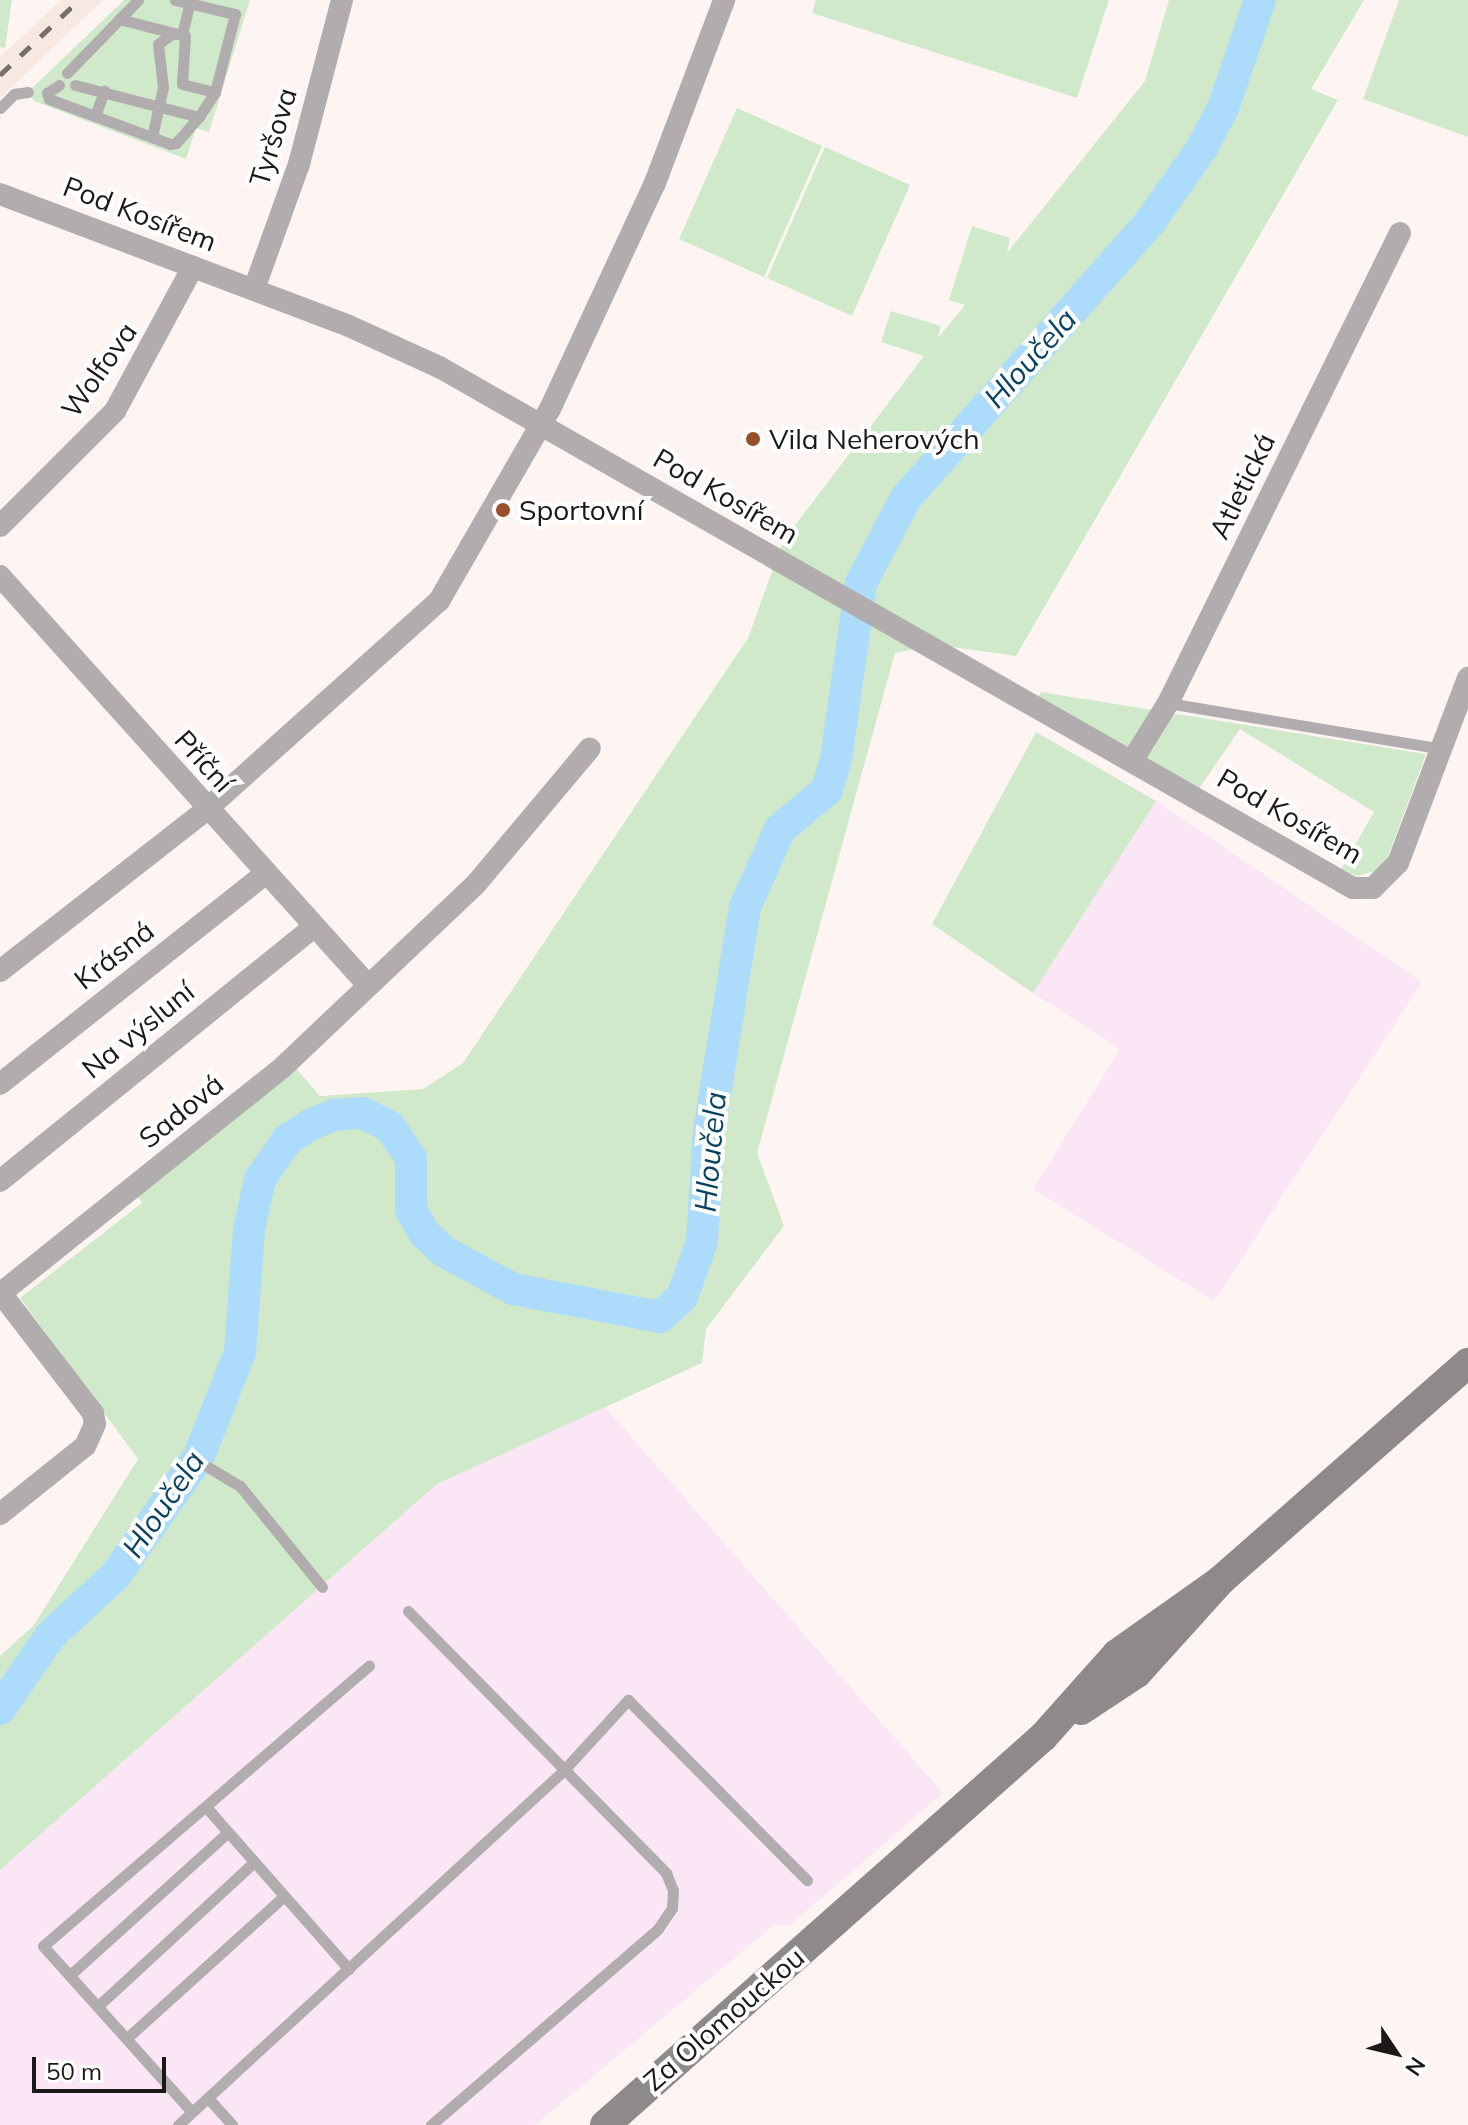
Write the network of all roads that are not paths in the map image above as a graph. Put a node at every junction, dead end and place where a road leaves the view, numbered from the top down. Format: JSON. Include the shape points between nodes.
{"nodes":[{"id":1,"x":138,"y":0,"type":"edge"},
{"id":2,"x":175,"y":0,"type":"edge"},
{"id":3,"x":342,"y":0,"type":"edge"},
{"id":4,"x":724,"y":0,"type":"edge"},
{"id":5,"x":190,"y":3,"type":"junction"},
{"id":6,"x":119,"y":19,"type":"junction"},
{"id":7,"x":149,"y":26,"type":"junction"},
{"id":8,"x":179,"y":33,"type":"junction"},
{"id":9,"x":158,"y":44,"type":"junction"},
{"id":10,"x":67,"y":73,"type":"junction"},
{"id":11,"x":59,"y":85,"type":"junction"},
{"id":12,"x":75,"y":85,"type":"junction"},
{"id":13,"x":104,"y":91,"type":"junction"},
{"id":14,"x":28,"y":92,"type":"dead end"},
{"id":15,"x":215,"y":92,"type":"junction"},
{"id":16,"x":157,"y":104,"type":"junction"},
{"id":17,"x":0,"y":108,"type":"edge"},
{"id":18,"x":95,"y":116,"type":"junction"},
{"id":19,"x":199,"y":117,"type":"junction"},
{"id":20,"x":152,"y":137,"type":"junction"},
{"id":21,"x":0,"y":194,"type":"edge"},
{"id":22,"x":1400,"y":233,"type":"dead end"},
{"id":23,"x":193,"y":267,"type":"junction"},
{"id":24,"x":254,"y":289,"type":"junction"},
{"id":25,"x":542,"y":424,"type":"junction"},
{"id":26,"x":0,"y":526,"type":"edge"},
{"id":27,"x":0,"y":576,"type":"edge"},
{"id":28,"x":1468,"y":678,"type":"edge"},
{"id":29,"x":1168,"y":703,"type":"junction"},
{"id":30,"x":590,"y":748,"type":"dead end"},
{"id":31,"x":1442,"y":749,"type":"junction"},
{"id":32,"x":1132,"y":761,"type":"junction"},
{"id":33,"x":207,"y":809,"type":"junction"},
{"id":34,"x":266,"y":873,"type":"junction"},
{"id":35,"x":314,"y":927,"type":"junction"},
{"id":36,"x":0,"y":971,"type":"edge"},
{"id":37,"x":366,"y":983,"type":"junction"},
{"id":38,"x":0,"y":1084,"type":"edge"},
{"id":39,"x":0,"y":1181,"type":"edge"},
{"id":40,"x":0,"y":1293,"type":"edge"},
{"id":41,"x":1468,"y":1363,"type":"edge"},
{"id":42,"x":208,"y":1467,"type":"dead end"},
{"id":43,"x":0,"y":1514,"type":"edge"},
{"id":44,"x":322,"y":1587,"type":"dead end"},
{"id":45,"x":408,"y":1611,"type":"dead end"},
{"id":46,"x":369,"y":1666,"type":"dead end"},
{"id":47,"x":562,"y":1772,"type":"junction"},
{"id":48,"x":206,"y":1807,"type":"junction"},
{"id":49,"x":228,"y":1832,"type":"junction"},
{"id":50,"x":254,"y":1862,"type":"junction"},
{"id":51,"x":807,"y":1880,"type":"dead end"},
{"id":52,"x":284,"y":1896,"type":"junction"},
{"id":53,"x":349,"y":1969,"type":"junction"},
{"id":54,"x":70,"y":1975,"type":"junction"},
{"id":55,"x":98,"y":2006,"type":"junction"},
{"id":56,"x":127,"y":2038,"type":"junction"},
{"id":57,"x":208,"y":2098,"type":"junction"},
{"id":58,"x":192,"y":2112,"type":"junction"},
{"id":59,"x":178,"y":2125,"type":"edge"},
{"id":60,"x":232,"y":2125,"type":"edge"},
{"id":61,"x":431,"y":2125,"type":"edge"},
{"id":62,"x":605,"y":2125,"type":"edge"}],
"edges":[{"from":1,"to":6,"type":"lane"},
{"from":2,"to":5,"type":"lane"},
{"from":3,"to":24,"type":"street","name":"Tyršova","via":[[299,164]]},
{"from":4,"to":25,"type":"street","via":[[655,183]]},
{"from":5,"to":8,"type":"lane"},
{"from":5,"to":15,"type":"lane","via":[[228,10],[236,17]]},
{"from":6,"to":7,"type":"lane"},
{"from":6,"to":10,"type":"lane"},
{"from":7,"to":8,"type":"lane"},
{"from":7,"to":9,"type":"lane"},
{"from":8,"to":9,"type":"lane"},
{"from":8,"to":15,"type":"lane","via":[[187,42],[181,83]]},
{"from":9,"to":16,"type":"lane","via":[[163,87]]},
{"from":10,"to":11,"type":"lane"},
{"from":10,"to":12,"type":"lane"},
{"from":11,"to":12,"type":"lane","via":[[68,90]]},
{"from":11,"to":18,"type":"lane","via":[[48,90],[49,99]]},
{"from":12,"to":13,"type":"lane"},
{"from":13,"to":16,"type":"lane"},
{"from":13,"to":18,"type":"lane"},
{"from":14,"to":17,"type":"lane","via":[[14,94]]},
{"from":15,"to":19,"type":"lane"},
{"from":16,"to":19,"type":"lane"},
{"from":16,"to":20,"type":"lane"},
{"from":18,"to":20,"type":"lane"},
{"from":19,"to":20,"type":"lane","via":[[176,143]]},
{"from":21,"to":23,"type":"street","name":"Pod Kosířem"},
{"from":22,"to":29,"type":"street","name":"Atletická"},
{"from":23,"to":24,"type":"street","name":"Pod Kosířem"},
{"from":23,"to":26,"type":"street","name":"Wolfova","via":[[115,411]]},
{"from":24,"to":25,"type":"street","name":"Pod Kosířem","via":[[402,349]]},
{"from":25,"to":32,"type":"street","name":"Pod Kosířem"},
{"from":25,"to":33,"type":"street","via":[[427,617]]},
{"from":27,"to":33,"type":"street","name":"Příční"},
{"from":28,"to":31,"type":"street"},
{"from":29,"to":31,"type":"lane"},
{"from":29,"to":32,"type":"street","name":"Atletická"},
{"from":30,"to":37,"type":"street","name":"Sadová","via":[[476,884]]},
{"from":31,"to":32,"type":"street","name":"Pod Kosířem","via":[[1393,870],[1373,888],[1353,888]]},
{"from":33,"to":34,"type":"street","name":"Příční"},
{"from":33,"to":36,"type":"street"},
{"from":34,"to":35,"type":"street","name":"Příční"},
{"from":34,"to":38,"type":"street","name":"Krásná"},
{"from":35,"to":37,"type":"street","name":"Příční"},
{"from":35,"to":39,"type":"street","name":"Na výsluní"},
{"from":37,"to":40,"type":"street","name":"Sadová","via":[[283,1067]]},
{"from":40,"to":43,"type":"street","name":"Sadová","via":[[93,1413],[95,1424],[85,1446]]},
{"from":41,"to":62,"type":"main road","name":"Za Olomouckou","via":[[1221,1580],[1130,1642],[1043,1737]]},
{"from":42,"to":44,"type":"lane","via":[[240,1486]]},
{"from":45,"to":47,"type":"lane"},
{"from":46,"to":48,"type":"lane"},
{"from":47,"to":51,"type":"lane","via":[[628,1700]]},
{"from":47,"to":53,"type":"lane"},
{"from":47,"to":61,"type":"lane","via":[[666,1873],[672,1908],[658,1929]]},
{"from":48,"to":49,"type":"lane"},
{"from":48,"to":54,"type":"lane","via":[[43,1946]]},
{"from":49,"to":50,"type":"lane"},
{"from":49,"to":54,"type":"lane"},
{"from":50,"to":52,"type":"lane"},
{"from":50,"to":55,"type":"lane"},
{"from":52,"to":53,"type":"lane"},
{"from":52,"to":56,"type":"lane"},
{"from":53,"to":57,"type":"lane"},
{"from":54,"to":55,"type":"lane"},
{"from":55,"to":56,"type":"lane"},
{"from":56,"to":58,"type":"lane"},
{"from":57,"to":58,"type":"lane"},
{"from":57,"to":60,"type":"lane"},
{"from":58,"to":59,"type":"lane"}]}
